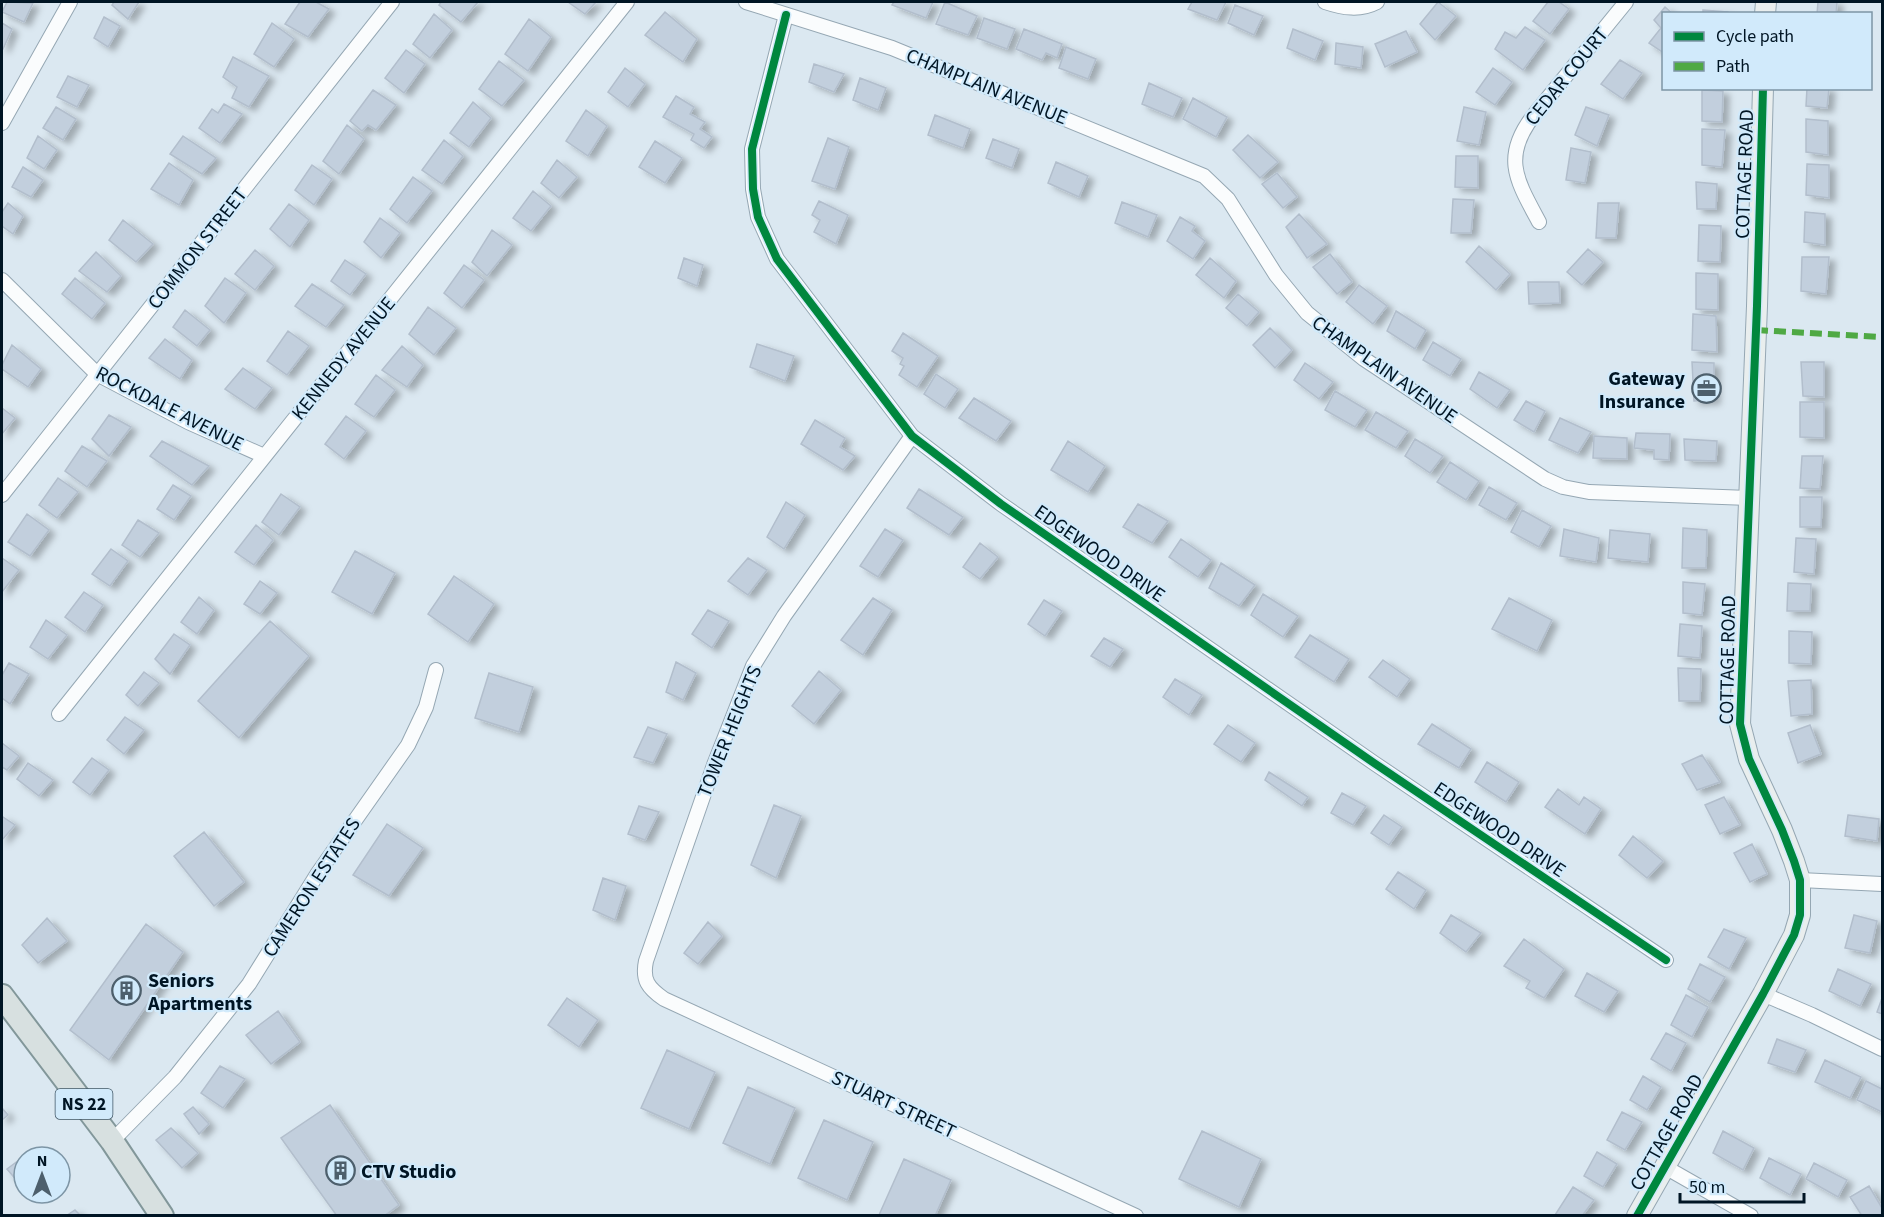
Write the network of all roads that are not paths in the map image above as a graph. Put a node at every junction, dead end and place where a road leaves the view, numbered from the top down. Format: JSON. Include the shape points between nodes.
{"nodes":[{"id":1,"x":70,"y":2,"type":"edge"},
{"id":2,"x":392,"y":2,"type":"edge"},
{"id":3,"x":627,"y":2,"type":"edge"},
{"id":4,"x":746,"y":2,"type":"edge"},
{"id":5,"x":1325,"y":2,"type":"edge"},
{"id":6,"x":1377,"y":2,"type":"edge"},
{"id":7,"x":1626,"y":2,"type":"edge"},
{"id":8,"x":786,"y":15,"type":"junction"},
{"id":9,"x":1763,"y":90,"type":"edge"},
{"id":10,"x":2,"y":123,"type":"edge"},
{"id":11,"x":1539,"y":222,"type":"dead end"},
{"id":12,"x":2,"y":280,"type":"edge"},
{"id":13,"x":98,"y":374,"type":"junction"},
{"id":14,"x":912,"y":436,"type":"junction"},
{"id":15,"x":264,"y":456,"type":"junction"},
{"id":16,"x":2,"y":495,"type":"edge"},
{"id":17,"x":1749,"y":498,"type":"junction"},
{"id":18,"x":436,"y":670,"type":"dead end"},
{"id":19,"x":58,"y":714,"type":"dead end"},
{"id":20,"x":1800,"y":880,"type":"junction"},
{"id":21,"x":1882,"y":884,"type":"edge"},
{"id":22,"x":1666,"y":960,"type":"dead end"},
{"id":23,"x":653,"y":990,"type":"joint"},
{"id":24,"x":1763,"y":994,"type":"junction"},
{"id":25,"x":2,"y":996,"type":"edge"},
{"id":26,"x":1882,"y":1049,"type":"edge"},
{"id":27,"x":112,"y":1141,"type":"junction"},
{"id":28,"x":1665,"y":1167,"type":"junction"},
{"id":29,"x":162,"y":1215,"type":"edge"},
{"id":30,"x":1136,"y":1215,"type":"edge"},
{"id":31,"x":1638,"y":1215,"type":"edge"},
{"id":32,"x":1751,"y":1215,"type":"edge"}],
"edges":[{"from":1,"to":10,"type":"street"},
{"from":2,"to":13,"type":"street","name":"COMMON STREET"},
{"from":3,"to":15,"type":"street","name":"KENNEDY AVENUE"},
{"from":4,"to":8,"type":"street","name":"CHAMPLAIN AVENUE"},
{"from":5,"to":6,"type":"street","via":[[1355,8]]},
{"from":7,"to":11,"type":"street","name":"CEDAR COURT","via":[[1520,135],[1515,172]]},
{"from":8,"to":14,"type":"street","name":"EDGEWOOD DRIVE","via":[[752,149],[758,217],[777,259]]},
{"from":8,"to":17,"type":"street","name":"CHAMPLAIN AVENUE","via":[[892,48],[1204,176],[1228,199],[1276,275],[1306,313],[1364,359],[1545,479],[1563,488],[1588,492]]},
{"from":9,"to":17,"type":"street","name":"COTTAGE ROAD"},
{"from":12,"to":13,"type":"street","name":"ROCKDALE AVENUE"},
{"from":13,"to":15,"type":"street","name":"ROCKDALE AVENUE","via":[[188,422]]},
{"from":13,"to":16,"type":"street","name":"COMMON STREET"},
{"from":14,"to":22,"type":"street","name":"EDGEWOOD DRIVE","via":[[1074,555]]},
{"from":14,"to":23,"type":"street","name":"TOWER HEIGHTS","via":[[790,607],[753,666],[646,961],[644,977]]},
{"from":15,"to":19,"type":"street","name":"KENNEDY AVENUE"},
{"from":17,"to":20,"type":"street","name":"COTTAGE ROAD","via":[[1740,724],[1747,753]]},
{"from":18,"to":27,"type":"street","name":"CAMERON ESTATES","via":[[426,707],[408,745],[318,873],[249,984],[175,1077]]},
{"from":20,"to":21,"type":"street"},
{"from":20,"to":24,"type":"street","name":"COTTAGE ROAD","via":[[1801,908],[1794,935]]},
{"from":23,"to":30,"type":"street","name":"STUART STREET","via":[[664,999]]},
{"from":24,"to":26,"type":"street"},
{"from":24,"to":28,"type":"street","name":"COTTAGE ROAD"},
{"from":25,"to":27,"type":"main road","number":"NS 22"},
{"from":27,"to":29,"type":"main road","number":"NS 22"},
{"from":28,"to":31,"type":"street","name":"COTTAGE ROAD"},
{"from":28,"to":32,"type":"street"}]}
